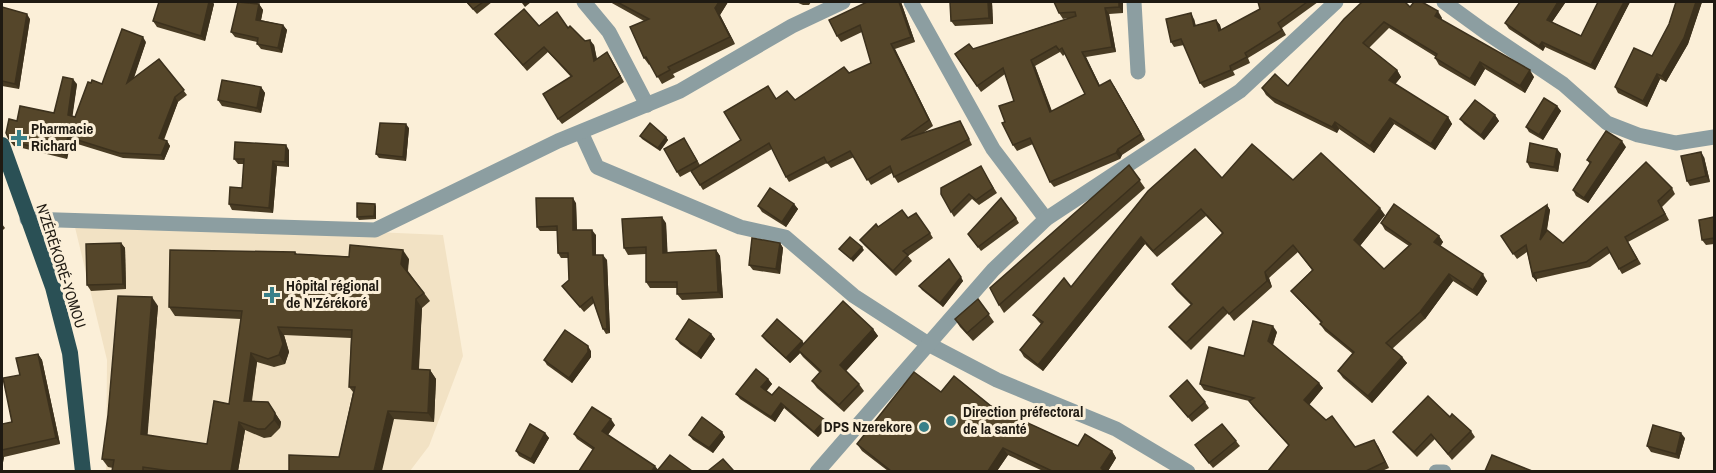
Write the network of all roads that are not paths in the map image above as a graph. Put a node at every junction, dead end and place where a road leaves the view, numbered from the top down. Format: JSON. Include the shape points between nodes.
{"nodes":[{"id":1,"x":584,"y":2,"type":"edge"},
{"id":2,"x":843,"y":2,"type":"edge"},
{"id":3,"x":911,"y":2,"type":"edge"},
{"id":4,"x":1134,"y":2,"type":"edge"},
{"id":5,"x":1336,"y":2,"type":"edge"},
{"id":6,"x":1444,"y":2,"type":"edge"},
{"id":7,"x":1138,"y":72,"type":"dead end"},
{"id":8,"x":647,"y":105,"type":"junction"},
{"id":9,"x":581,"y":132,"type":"junction"},
{"id":10,"x":1714,"y":137,"type":"edge"},
{"id":11,"x":2,"y":145,"type":"edge"},
{"id":12,"x":27,"y":219,"type":"junction"},
{"id":13,"x":1046,"y":219,"type":"junction"},
{"id":14,"x":930,"y":345,"type":"junction"},
{"id":15,"x":83,"y":471,"type":"edge"},
{"id":16,"x":817,"y":471,"type":"edge"},
{"id":17,"x":1188,"y":471,"type":"edge"},
{"id":18,"x":1436,"y":471,"type":"edge"},
{"id":19,"x":1444,"y":471,"type":"edge"}],
"edges":[{"from":1,"to":8,"type":"street","via":[[609,32]]},
{"from":2,"to":8,"type":"street"},
{"from":3,"to":13,"type":"street","via":[[993,150]]},
{"from":4,"to":7,"type":"street"},
{"from":5,"to":13,"type":"street","via":[[1240,92]]},
{"from":6,"to":10,"type":"street","via":[[1563,84],[1607,123],[1676,143]]},
{"from":8,"to":9,"type":"street"},
{"from":9,"to":12,"type":"street","via":[[375,230]]},
{"from":9,"to":14,"type":"street","via":[[597,167],[741,227],[784,237],[854,296]]},
{"from":11,"to":12,"type":"highway","name":"N'ZÉRÉKORÉ-YOMOU"},
{"from":12,"to":15,"type":"highway","name":"N'ZÉRÉKORÉ-YOMOU","via":[[53,287],[70,352]]},
{"from":13,"to":14,"type":"street","via":[[993,270]]},
{"from":14,"to":16,"type":"street"},
{"from":14,"to":17,"type":"street","via":[[997,380],[1116,429]]},
{"from":18,"to":19,"type":"street"}]}
